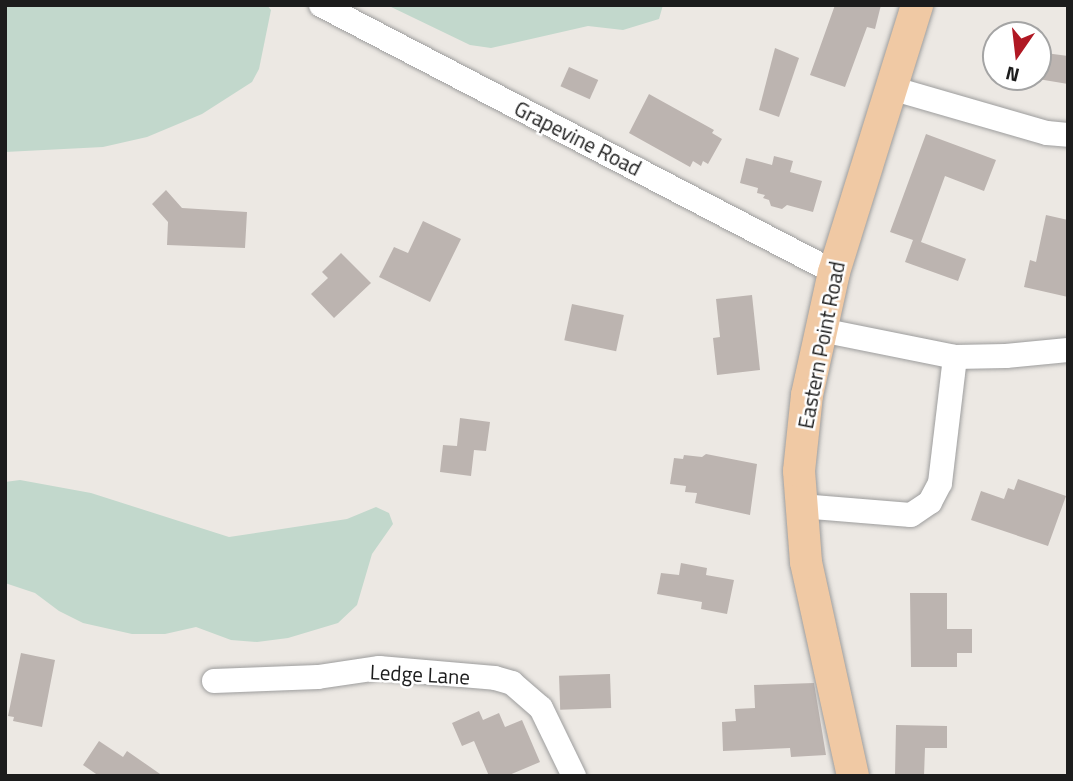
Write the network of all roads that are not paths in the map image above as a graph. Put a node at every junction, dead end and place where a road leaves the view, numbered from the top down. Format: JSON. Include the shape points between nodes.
{"nodes":[{"id":1,"x":321,"y":5,"type":"edge"},
{"id":2,"x":917,"y":5,"type":"edge"},
{"id":3,"x":891,"y":88,"type":"junction"},
{"id":4,"x":1068,"y":135,"type":"edge"},
{"id":5,"x":834,"y":272,"type":"junction"},
{"id":6,"x":821,"y":330,"type":"junction"},
{"id":7,"x":1068,"y":350,"type":"edge"},
{"id":8,"x":955,"y":357,"type":"junction"},
{"id":9,"x":801,"y":506,"type":"junction"},
{"id":10,"x":214,"y":681,"type":"dead end"},
{"id":11,"x":573,"y":776,"type":"edge"},
{"id":12,"x":852,"y":776,"type":"edge"}],
"edges":[{"from":1,"to":5,"type":"street","name":"Grapevine Road"},
{"from":2,"to":3,"type":"main road","name":"Eastern Point Road"},
{"from":3,"to":4,"type":"street"},
{"from":3,"to":5,"type":"main road","name":"Eastern Point Road"},
{"from":5,"to":6,"type":"main road","name":"Eastern Point Road"},
{"from":6,"to":8,"type":"street"},
{"from":6,"to":9,"type":"main road","name":"Eastern Point Road","via":[[807,394],[799,471]]},
{"from":7,"to":8,"type":"street"},
{"from":8,"to":9,"type":"street","via":[[940,484],[930,502],[911,515]]},
{"from":9,"to":12,"type":"main road","name":"Eastern Point Road","via":[[808,573]]},
{"from":10,"to":11,"type":"street","name":"Ledge Lane","via":[[318,677],[379,668],[495,678],[512,683],[541,708]]}]}
